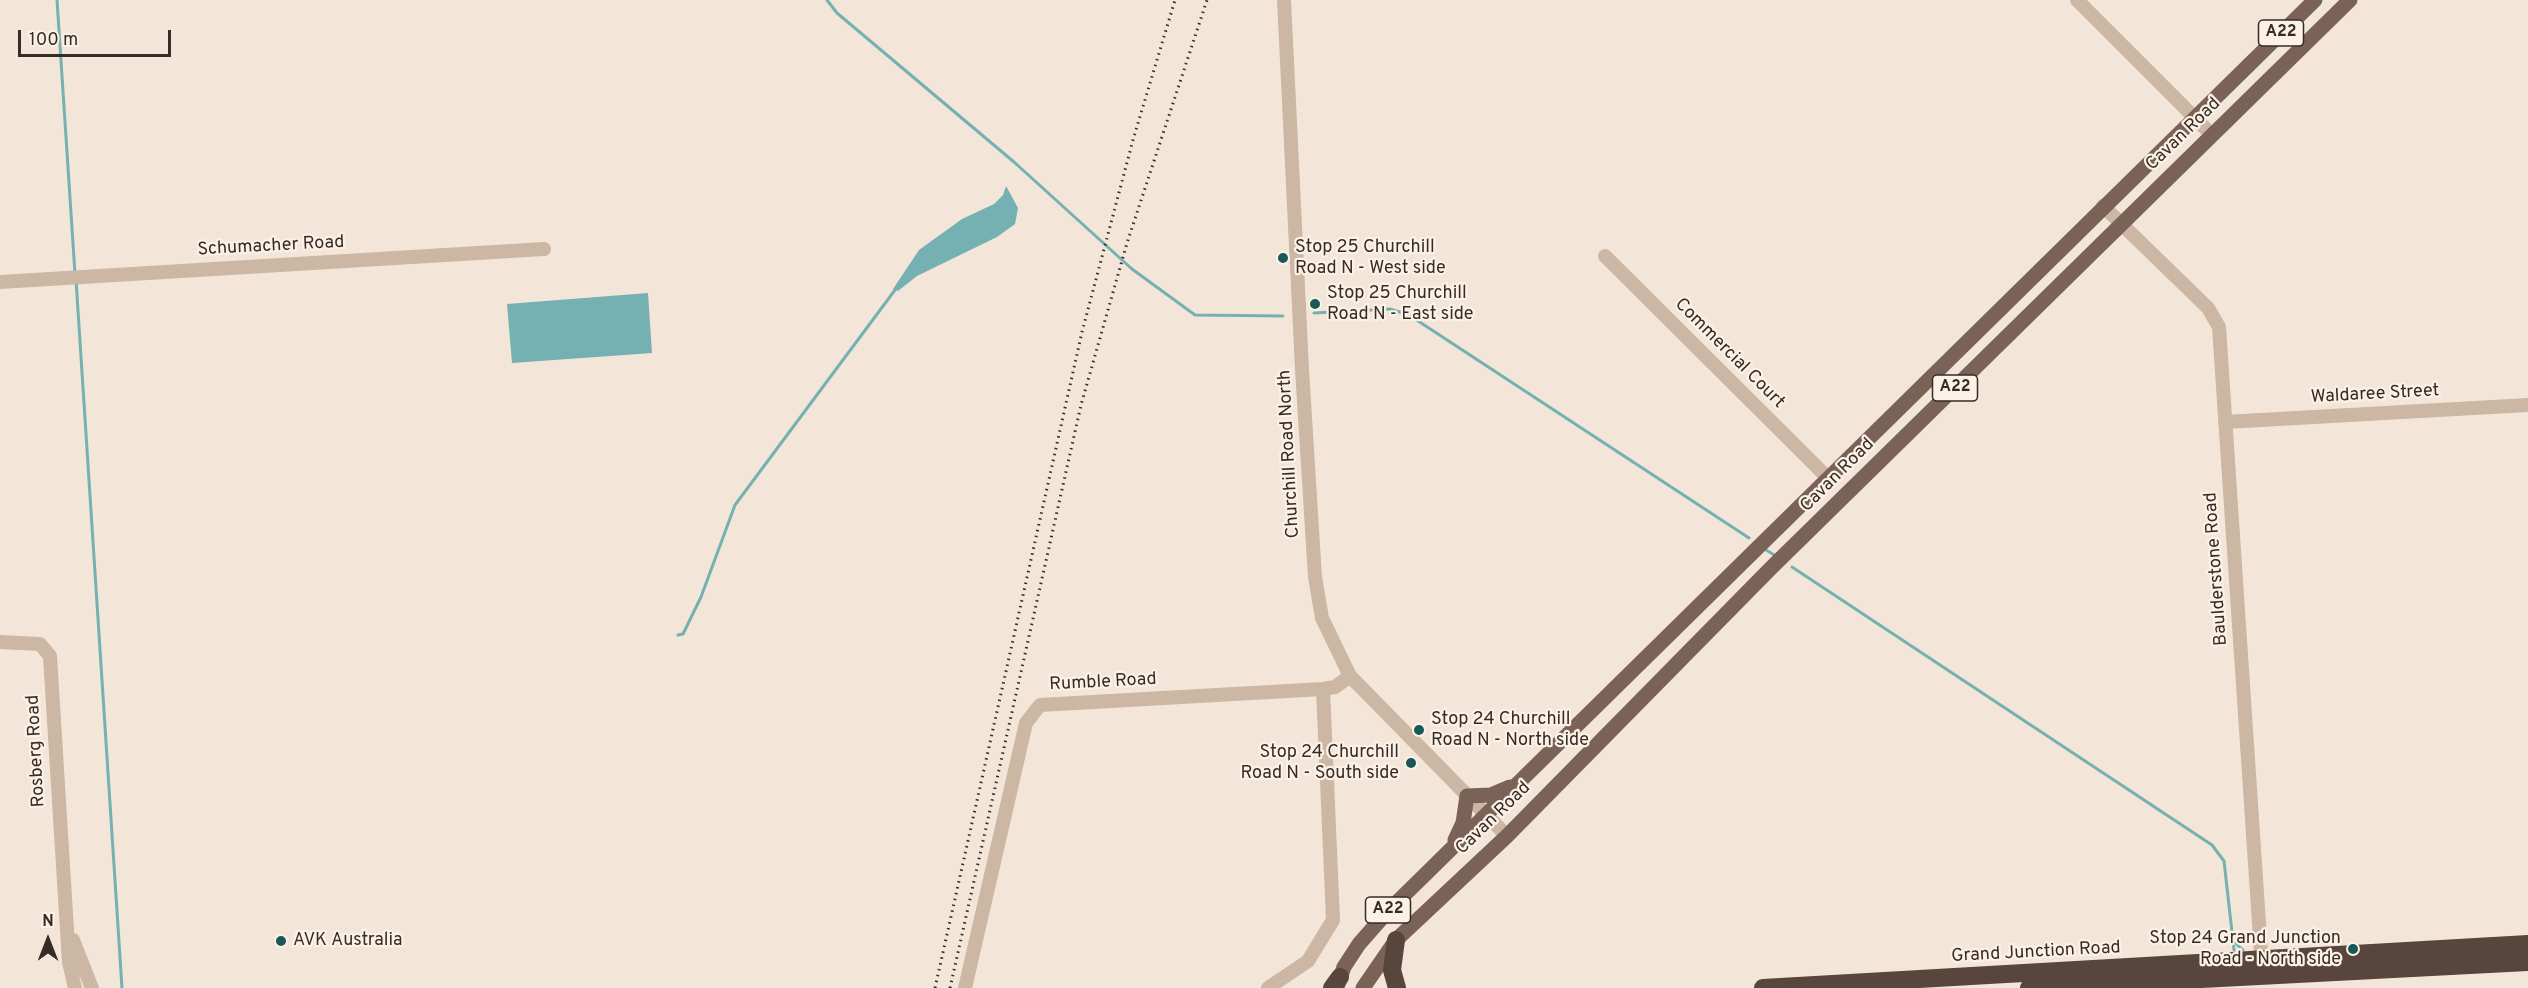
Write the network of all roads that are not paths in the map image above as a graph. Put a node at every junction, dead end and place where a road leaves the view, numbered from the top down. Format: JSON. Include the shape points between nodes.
{"nodes":[{"id":1,"x":1284,"y":0,"type":"edge"},
{"id":2,"x":2077,"y":0,"type":"edge"},
{"id":3,"x":2315,"y":0,"type":"edge"},
{"id":4,"x":2350,"y":0,"type":"edge"},
{"id":5,"x":2194,"y":118,"type":"junction"},
{"id":6,"x":2212,"y":135,"type":"junction"},
{"id":7,"x":2103,"y":206,"type":"junction"},
{"id":8,"x":2121,"y":224,"type":"junction"},
{"id":9,"x":544,"y":249,"type":"dead end"},
{"id":10,"x":1605,"y":256,"type":"dead end"},
{"id":11,"x":0,"y":282,"type":"edge"},
{"id":12,"x":2528,"y":405,"type":"edge"},
{"id":13,"x":2225,"y":422,"type":"junction"},
{"id":14,"x":1828,"y":478,"type":"junction"},
{"id":15,"x":0,"y":642,"type":"edge"},
{"id":16,"x":1350,"y":676,"type":"junction"},
{"id":17,"x":1323,"y":690,"type":"junction"},
{"id":18,"x":1518,"y":784,"type":"junction"},
{"id":19,"x":1467,"y":796,"type":"junction"},
{"id":20,"x":1486,"y":815,"type":"junction"},
{"id":21,"x":1507,"y":836,"type":"junction"},
{"id":22,"x":1448,"y":853,"type":"junction"},
{"id":23,"x":64,"y":900,"type":"junction"},
{"id":24,"x":1396,"y":940,"type":"junction"},
{"id":25,"x":2528,"y":944,"type":"edge"},
{"id":26,"x":2528,"y":962,"type":"edge"},
{"id":27,"x":2262,"y":968,"type":"junction"},
{"id":28,"x":1336,"y":984,"type":"edge"},
{"id":29,"x":2022,"y":984,"type":"edge"},
{"id":30,"x":75,"y":988,"type":"edge"},
{"id":31,"x":92,"y":988,"type":"edge"},
{"id":32,"x":965,"y":988,"type":"edge"},
{"id":33,"x":1268,"y":988,"type":"edge"},
{"id":34,"x":1363,"y":988,"type":"edge"},
{"id":35,"x":1397,"y":988,"type":"edge"},
{"id":36,"x":1763,"y":988,"type":"edge"}],
"edges":[{"from":1,"to":16,"type":"street","name":"Churchill Road North","via":[[1317,594],[1331,641]]},
{"from":2,"to":5,"type":"street"},
{"from":3,"to":5,"type":"main road","name":"Cavan Road","number":"A22"},
{"from":4,"to":6,"type":"main road","name":"Cavan Road","number":"A22"},
{"from":5,"to":6,"type":"street"},
{"from":5,"to":7,"type":"main road","name":"Cavan Road","number":"A22"},
{"from":6,"to":8,"type":"main road","name":"Cavan Road","number":"A22"},
{"from":7,"to":8,"type":"street","name":"Baulderstone Road"},
{"from":7,"to":14,"type":"main road","name":"Cavan Road","number":"A22"},
{"from":8,"to":13,"type":"street","name":"Baulderstone Road","via":[[2215,319],[2220,339]]},
{"from":8,"to":21,"type":"main road","name":"Cavan Road","number":"A22"},
{"from":9,"to":11,"type":"street","name":"Schumacher Road"},
{"from":10,"to":14,"type":"street","name":"Commercial Court"},
{"from":12,"to":13,"type":"street","name":"Waldaree Street"},
{"from":13,"to":27,"type":"street","name":"Baulderstone Road"},
{"from":14,"to":18,"type":"main road","name":"Cavan Road","number":"A22"},
{"from":15,"to":23,"type":"street","name":"Rosberg Road","via":[[40,644],[50,656]]},
{"from":16,"to":17,"type":"street","name":"Rumble Road"},
{"from":16,"to":19,"type":"street","name":"Churchill Road North"},
{"from":17,"to":32,"type":"street","name":"Rumble Road","via":[[1040,705],[1026,723]]},
{"from":17,"to":33,"type":"street","via":[[1333,920],[1308,961]]},
{"from":18,"to":19,"type":"main road","via":[[1491,795]]},
{"from":18,"to":20,"type":"main road","name":"Cavan Road","number":"A22"},
{"from":19,"to":20,"type":"street","name":"Churchill Road North"},
{"from":19,"to":22,"type":"main road","via":[[1463,823]]},
{"from":20,"to":21,"type":"street","name":"Churchill Road North"},
{"from":20,"to":22,"type":"main road","name":"Cavan Road","number":"A22"},
{"from":21,"to":24,"type":"main road","name":"Cavan Road","number":"A22"},
{"from":22,"to":28,"type":"main road","name":"Cavan Road","number":"A22","via":[[1371,928]]},
{"from":23,"to":30,"type":"street","name":"Rosberg Road"},
{"from":23,"to":31,"type":"street","name":"Rosberg Road","via":[[72,939]]},
{"from":24,"to":34,"type":"main road","name":"Cavan Road","number":"A22"},
{"from":24,"to":35,"type":"highway","via":[[1392,970]]},
{"from":25,"to":27,"type":"highway","name":"Grand Junction Road"},
{"from":26,"to":27,"type":"highway","name":"Grand Junction Road"},
{"from":27,"to":29,"type":"highway","name":"Grand Junction Road"},
{"from":29,"to":36,"type":"highway","name":"Grand Junction Road"}]}
